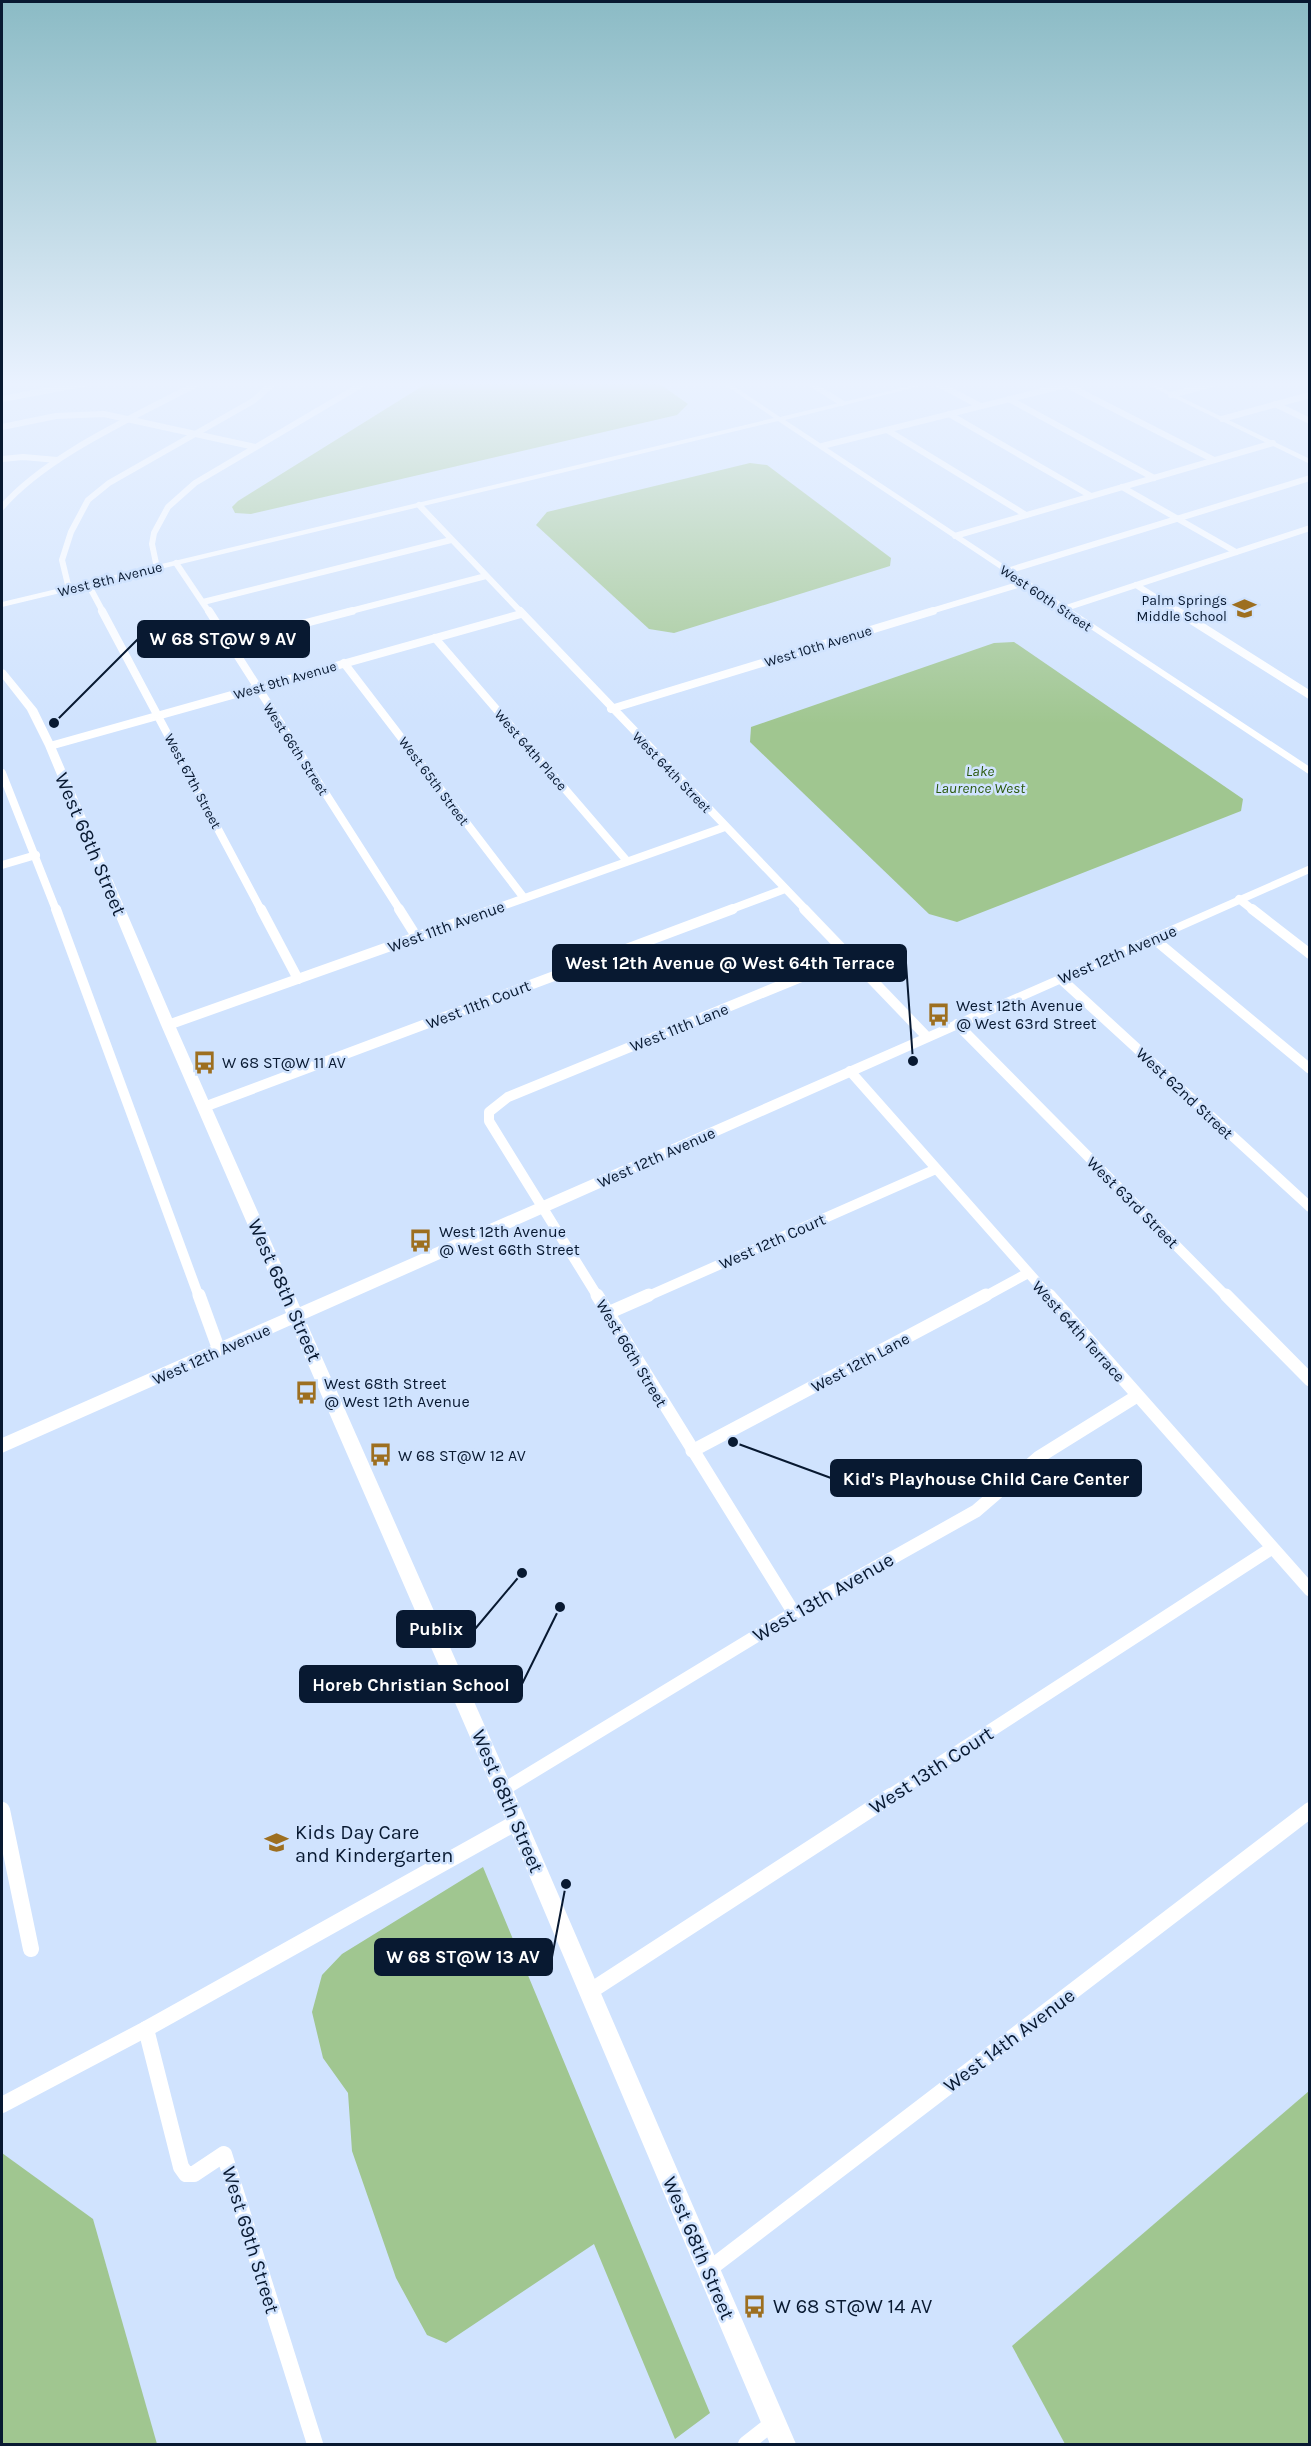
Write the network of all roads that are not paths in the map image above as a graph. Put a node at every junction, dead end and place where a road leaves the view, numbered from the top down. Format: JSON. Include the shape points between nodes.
{"nodes":[{"id":1,"x":93,"y":496,"type":"edge"},
{"id":2,"x":180,"y":496,"type":"edge"},
{"id":3,"x":455,"y":496,"type":"edge"},
{"id":4,"x":896,"y":496,"type":"edge"},
{"id":5,"x":995,"y":496,"type":"edge"},
{"id":6,"x":1091,"y":496,"type":"edge"},
{"id":7,"x":1139,"y":496,"type":"edge"},
{"id":8,"x":1250,"y":496,"type":"edge"},
{"id":9,"x":418,"y":505,"type":"junction"},
{"id":10,"x":1026,"y":515,"type":"junction"},
{"id":11,"x":1178,"y":518,"type":"junction"},
{"id":12,"x":1310,"y":528,"type":"edge"},
{"id":13,"x":955,"y":536,"type":"junction"},
{"id":14,"x":452,"y":540,"type":"junction"},
{"id":15,"x":1236,"y":552,"type":"junction"},
{"id":16,"x":176,"y":563,"type":"junction"},
{"id":17,"x":157,"y":568,"type":"junction"},
{"id":18,"x":1007,"y":571,"type":"junction"},
{"id":19,"x":486,"y":576,"type":"junction"},
{"id":20,"x":1024,"y":583,"type":"junction"},
{"id":21,"x":88,"y":584,"type":"junction"},
{"id":22,"x":1136,"y":585,"type":"junction"},
{"id":23,"x":69,"y":589,"type":"junction"},
{"id":24,"x":203,"y":602,"type":"junction"},
{"id":25,"x":2,"y":605,"type":"edge"},
{"id":26,"x":1063,"y":609,"type":"junction"},
{"id":27,"x":521,"y":614,"type":"junction"},
{"id":28,"x":435,"y":638,"type":"junction"},
{"id":29,"x":228,"y":643,"type":"junction"},
{"id":30,"x":344,"y":663,"type":"junction"},
{"id":31,"x":2,"y":672,"type":"edge"},
{"id":32,"x":256,"y":688,"type":"junction"},
{"id":33,"x":1310,"y":694,"type":"edge"},
{"id":34,"x":611,"y":709,"type":"junction"},
{"id":35,"x":159,"y":716,"type":"junction"},
{"id":36,"x":50,"y":746,"type":"junction"},
{"id":37,"x":1310,"y":772,"type":"edge"},
{"id":38,"x":2,"y":773,"type":"edge"},
{"id":39,"x":6,"y":796,"type":"edge"},
{"id":40,"x":725,"y":827,"type":"junction"},
{"id":41,"x":36,"y":855,"type":"junction"},
{"id":42,"x":627,"y":861,"type":"junction"},
{"id":43,"x":2,"y":865,"type":"edge"},
{"id":44,"x":1310,"y":868,"type":"edge"},
{"id":45,"x":785,"y":889,"type":"junction"},
{"id":46,"x":524,"y":898,"type":"junction"},
{"id":47,"x":1239,"y":899,"type":"junction"},
{"id":48,"x":416,"y":936,"type":"junction"},
{"id":49,"x":1154,"y":939,"type":"junction"},
{"id":50,"x":1310,"y":954,"type":"edge"},
{"id":51,"x":850,"y":957,"type":"junction"},
{"id":52,"x":298,"y":978,"type":"junction"},
{"id":53,"x":1060,"y":978,"type":"junction"},
{"id":54,"x":957,"y":1024,"type":"junction"},
{"id":55,"x":168,"y":1025,"type":"junction"},
{"id":56,"x":927,"y":1037,"type":"junction"},
{"id":57,"x":1310,"y":1069,"type":"edge"},
{"id":58,"x":850,"y":1071,"type":"junction"},
{"id":59,"x":508,"y":1097,"type":"joint"},
{"id":60,"x":204,"y":1107,"type":"junction"},
{"id":61,"x":936,"y":1169,"type":"junction"},
{"id":62,"x":1310,"y":1207,"type":"edge"},
{"id":63,"x":543,"y":1208,"type":"junction"},
{"id":64,"x":1028,"y":1273,"type":"junction"},
{"id":65,"x":608,"y":1313,"type":"junction"},
{"id":66,"x":296,"y":1316,"type":"junction"},
{"id":67,"x":219,"y":1350,"type":"junction"},
{"id":68,"x":1310,"y":1380,"type":"edge"},
{"id":69,"x":1137,"y":1396,"type":"junction"},
{"id":70,"x":2,"y":1446,"type":"edge"},
{"id":71,"x":692,"y":1451,"type":"junction"},
{"id":72,"x":1272,"y":1548,"type":"junction"},
{"id":73,"x":1310,"y":1590,"type":"edge"},
{"id":74,"x":794,"y":1613,"type":"junction"},
{"id":75,"x":503,"y":1790,"type":"junction"},
{"id":76,"x":1310,"y":1810,"type":"edge"},
{"id":77,"x":2,"y":1818,"type":"edge"},
{"id":78,"x":517,"y":1822,"type":"junction"},
{"id":79,"x":31,"y":1949,"type":"dead end"},
{"id":80,"x":590,"y":1992,"type":"junction"},
{"id":81,"x":146,"y":2029,"type":"junction"},
{"id":82,"x":2,"y":2105,"type":"edge"},
{"id":83,"x":708,"y":2270,"type":"junction"},
{"id":84,"x":779,"y":2433,"type":"edge"},
{"id":85,"x":315,"y":2445,"type":"edge"},
{"id":86,"x":746,"y":2445,"type":"edge"}],
"edges":[{"from":1,"to":23,"type":"street","via":[[71,532],[62,560]]},
{"from":2,"to":17,"type":"street","via":[[168,507],[153,532]]},
{"from":3,"to":9,"type":"street","name":"West 8th Avenue"},
{"from":4,"to":13,"type":"street","name":"West 60th Street"},
{"from":5,"to":10,"type":"street"},
{"from":6,"to":10,"type":"street"},
{"from":7,"to":11,"type":"street"},
{"from":8,"to":11,"type":"street"},
{"from":9,"to":14,"type":"street","name":"West 64th Street"},
{"from":9,"to":16,"type":"street","name":"West 8th Avenue"},
{"from":10,"to":13,"type":"street"},
{"from":11,"to":15,"type":"street"},
{"from":11,"to":18,"type":"street"},
{"from":12,"to":15,"type":"street"},
{"from":13,"to":18,"type":"street","name":"West 60th Street"},
{"from":14,"to":19,"type":"street","name":"West 64th Street"},
{"from":14,"to":24,"type":"street"},
{"from":15,"to":22,"type":"street"},
{"from":16,"to":17,"type":"street","name":"West 8th Avenue"},
{"from":16,"to":24,"type":"street","name":"West 66th Street"},
{"from":17,"to":21,"type":"street","name":"West 8th Avenue"},
{"from":18,"to":20,"type":"street","name":"West 60th Street"},
{"from":19,"to":27,"type":"street","name":"West 64th Street"},
{"from":19,"to":29,"type":"street"},
{"from":20,"to":26,"type":"street","name":"West 60th Street"},
{"from":20,"to":34,"type":"street","name":"West 10th Avenue"},
{"from":21,"to":23,"type":"street","name":"West 8th Avenue"},
{"from":21,"to":35,"type":"street","name":"West 67th Street"},
{"from":22,"to":26,"type":"street"},
{"from":22,"to":33,"type":"street"},
{"from":23,"to":25,"type":"street","name":"West 8th Avenue"},
{"from":24,"to":29,"type":"street","name":"West 66th Street"},
{"from":26,"to":37,"type":"street","name":"West 60th Street"},
{"from":27,"to":28,"type":"street","name":"West 9th Avenue"},
{"from":27,"to":34,"type":"street","name":"West 64th Street"},
{"from":28,"to":30,"type":"street","name":"West 9th Avenue"},
{"from":28,"to":42,"type":"street","name":"West 64th Place"},
{"from":29,"to":32,"type":"street","name":"West 66th Street"},
{"from":30,"to":32,"type":"street","name":"West 9th Avenue"},
{"from":30,"to":46,"type":"street","name":"West 65th Street"},
{"from":31,"to":36,"type":"main road","name":"West 68th Street","via":[[32,709]]},
{"from":32,"to":35,"type":"street","name":"West 9th Avenue"},
{"from":32,"to":48,"type":"street","name":"West 66th Street"},
{"from":34,"to":40,"type":"street","name":"West 64th Street"},
{"from":35,"to":36,"type":"street","name":"West 9th Avenue"},
{"from":35,"to":52,"type":"street","name":"West 67th Street"},
{"from":36,"to":55,"type":"main road","name":"West 68th Street"},
{"from":38,"to":39,"type":"street"},
{"from":39,"to":41,"type":"street"},
{"from":40,"to":42,"type":"street","name":"West 11th Avenue"},
{"from":40,"to":45,"type":"street","name":"West 64th Street"},
{"from":41,"to":43,"type":"street"},
{"from":41,"to":67,"type":"street"},
{"from":42,"to":46,"type":"street","name":"West 11th Avenue"},
{"from":44,"to":47,"type":"main road","name":"West 12th Avenue"},
{"from":45,"to":51,"type":"street","name":"West 64th Street"},
{"from":45,"to":60,"type":"street","name":"West 11th Court"},
{"from":46,"to":48,"type":"street","name":"West 11th Avenue"},
{"from":47,"to":49,"type":"main road","name":"West 12th Avenue"},
{"from":47,"to":50,"type":"street"},
{"from":48,"to":52,"type":"street","name":"West 11th Avenue"},
{"from":49,"to":53,"type":"main road","name":"West 12th Avenue"},
{"from":49,"to":57,"type":"street"},
{"from":51,"to":56,"type":"street","name":"West 64th Street"},
{"from":51,"to":59,"type":"street","name":"West 11th Lane"},
{"from":52,"to":55,"type":"street","name":"West 11th Avenue"},
{"from":53,"to":54,"type":"main road","name":"West 12th Avenue"},
{"from":53,"to":62,"type":"street","name":"West 62nd Street"},
{"from":54,"to":56,"type":"main road","name":"West 12th Avenue"},
{"from":54,"to":68,"type":"street","name":"West 63rd Street"},
{"from":55,"to":60,"type":"main road","name":"West 68th Street"},
{"from":56,"to":58,"type":"main road","name":"West 12th Avenue"},
{"from":58,"to":61,"type":"street","name":"West 64th Terrace"},
{"from":58,"to":63,"type":"main road","name":"West 12th Avenue"},
{"from":59,"to":63,"type":"street","name":"West 66th Street","via":[[489,1112],[489,1121]]},
{"from":60,"to":66,"type":"main road","name":"West 68th Street"},
{"from":61,"to":64,"type":"street","name":"West 64th Terrace"},
{"from":61,"to":65,"type":"street","name":"West 12th Court"},
{"from":63,"to":65,"type":"street","name":"West 66th Street"},
{"from":63,"to":66,"type":"main road","name":"West 12th Avenue"},
{"from":64,"to":69,"type":"street","name":"West 64th Terrace"},
{"from":64,"to":71,"type":"street","name":"West 12th Lane"},
{"from":65,"to":71,"type":"street","name":"West 66th Street"},
{"from":66,"to":67,"type":"main road","name":"West 12th Avenue"},
{"from":66,"to":75,"type":"main road","name":"West 68th Street"},
{"from":67,"to":70,"type":"main road","name":"West 12th Avenue"},
{"from":69,"to":72,"type":"street","name":"West 64th Terrace"},
{"from":69,"to":74,"type":"street","name":"West 13th Avenue","via":[[1039,1457],[976,1511]]},
{"from":71,"to":74,"type":"street","name":"West 66th Street"},
{"from":72,"to":73,"type":"street","name":"West 64th Terrace"},
{"from":72,"to":80,"type":"street","name":"West 13th Court"},
{"from":74,"to":75,"type":"street","name":"West 13th Avenue"},
{"from":75,"to":78,"type":"main road","name":"West 68th Street"},
{"from":76,"to":83,"type":"street","name":"West 14th Avenue"},
{"from":77,"to":79,"type":"street"},
{"from":78,"to":80,"type":"main road","name":"West 68th Street"},
{"from":78,"to":81,"type":"street"},
{"from":80,"to":83,"type":"main road","name":"West 68th Street"},
{"from":81,"to":82,"type":"street"},
{"from":81,"to":85,"type":"street","name":"West 69th Street","via":[[182,2168],[186,2174],[194,2174],[224,2154]]},
{"from":83,"to":84,"type":"main road","name":"West 68th Street"},
{"from":84,"to":86,"type":"street"}]}
